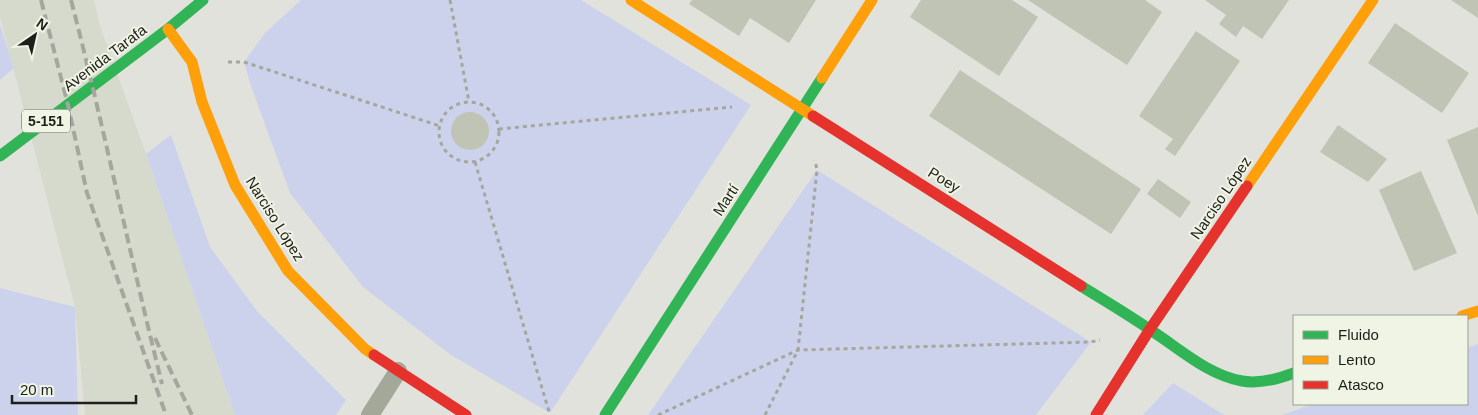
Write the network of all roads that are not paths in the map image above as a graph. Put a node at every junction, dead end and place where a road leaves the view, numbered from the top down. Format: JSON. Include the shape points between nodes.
{"nodes":[{"id":1,"x":202,"y":0,"type":"edge"},
{"id":2,"x":631,"y":0,"type":"edge"},
{"id":3,"x":872,"y":0,"type":"edge"},
{"id":4,"x":1373,"y":0,"type":"edge"},
{"id":5,"x":168,"y":29,"type":"junction"},
{"id":6,"x":803,"y":108,"type":"junction"},
{"id":7,"x":0,"y":156,"type":"edge"},
{"id":8,"x":1478,"y":311,"type":"edge"},
{"id":9,"x":1465,"y":315,"type":"edge"},
{"id":10,"x":1150,"y":330,"type":"junction"},
{"id":11,"x":398,"y":371,"type":"junction"},
{"id":12,"x":1293,"y":373,"type":"edge"},
{"id":13,"x":370,"y":415,"type":"edge"},
{"id":14,"x":466,"y":415,"type":"edge"},
{"id":15,"x":605,"y":415,"type":"edge"},
{"id":16,"x":1096,"y":415,"type":"edge"}],
"edges":[{"from":1,"to":5,"type":"street","name":"Avenida Tarafa","number":"5-151"},
{"from":2,"to":6,"type":"street","name":"Poey"},
{"from":3,"to":6,"type":"street","name":"Martí"},
{"from":4,"to":10,"type":"street","name":"Narciso López"},
{"from":5,"to":7,"type":"street","name":"Avenida Tarafa","number":"5-151"},
{"from":5,"to":11,"type":"street","name":"Narciso López","via":[[192,62],[202,102],[234,185],[288,271],[365,350]]},
{"from":6,"to":10,"type":"street","name":"Poey"},
{"from":6,"to":15,"type":"street","name":"Martí"},
{"from":8,"to":9,"type":"street"},
{"from":10,"to":12,"type":"street","name":"Poey","via":[[1214,372],[1242,381],[1277,379]]},
{"from":10,"to":16,"type":"street","name":"Narciso López"},
{"from":11,"to":13,"type":"lane"},
{"from":11,"to":14,"type":"street","name":"Narciso López"}]}
